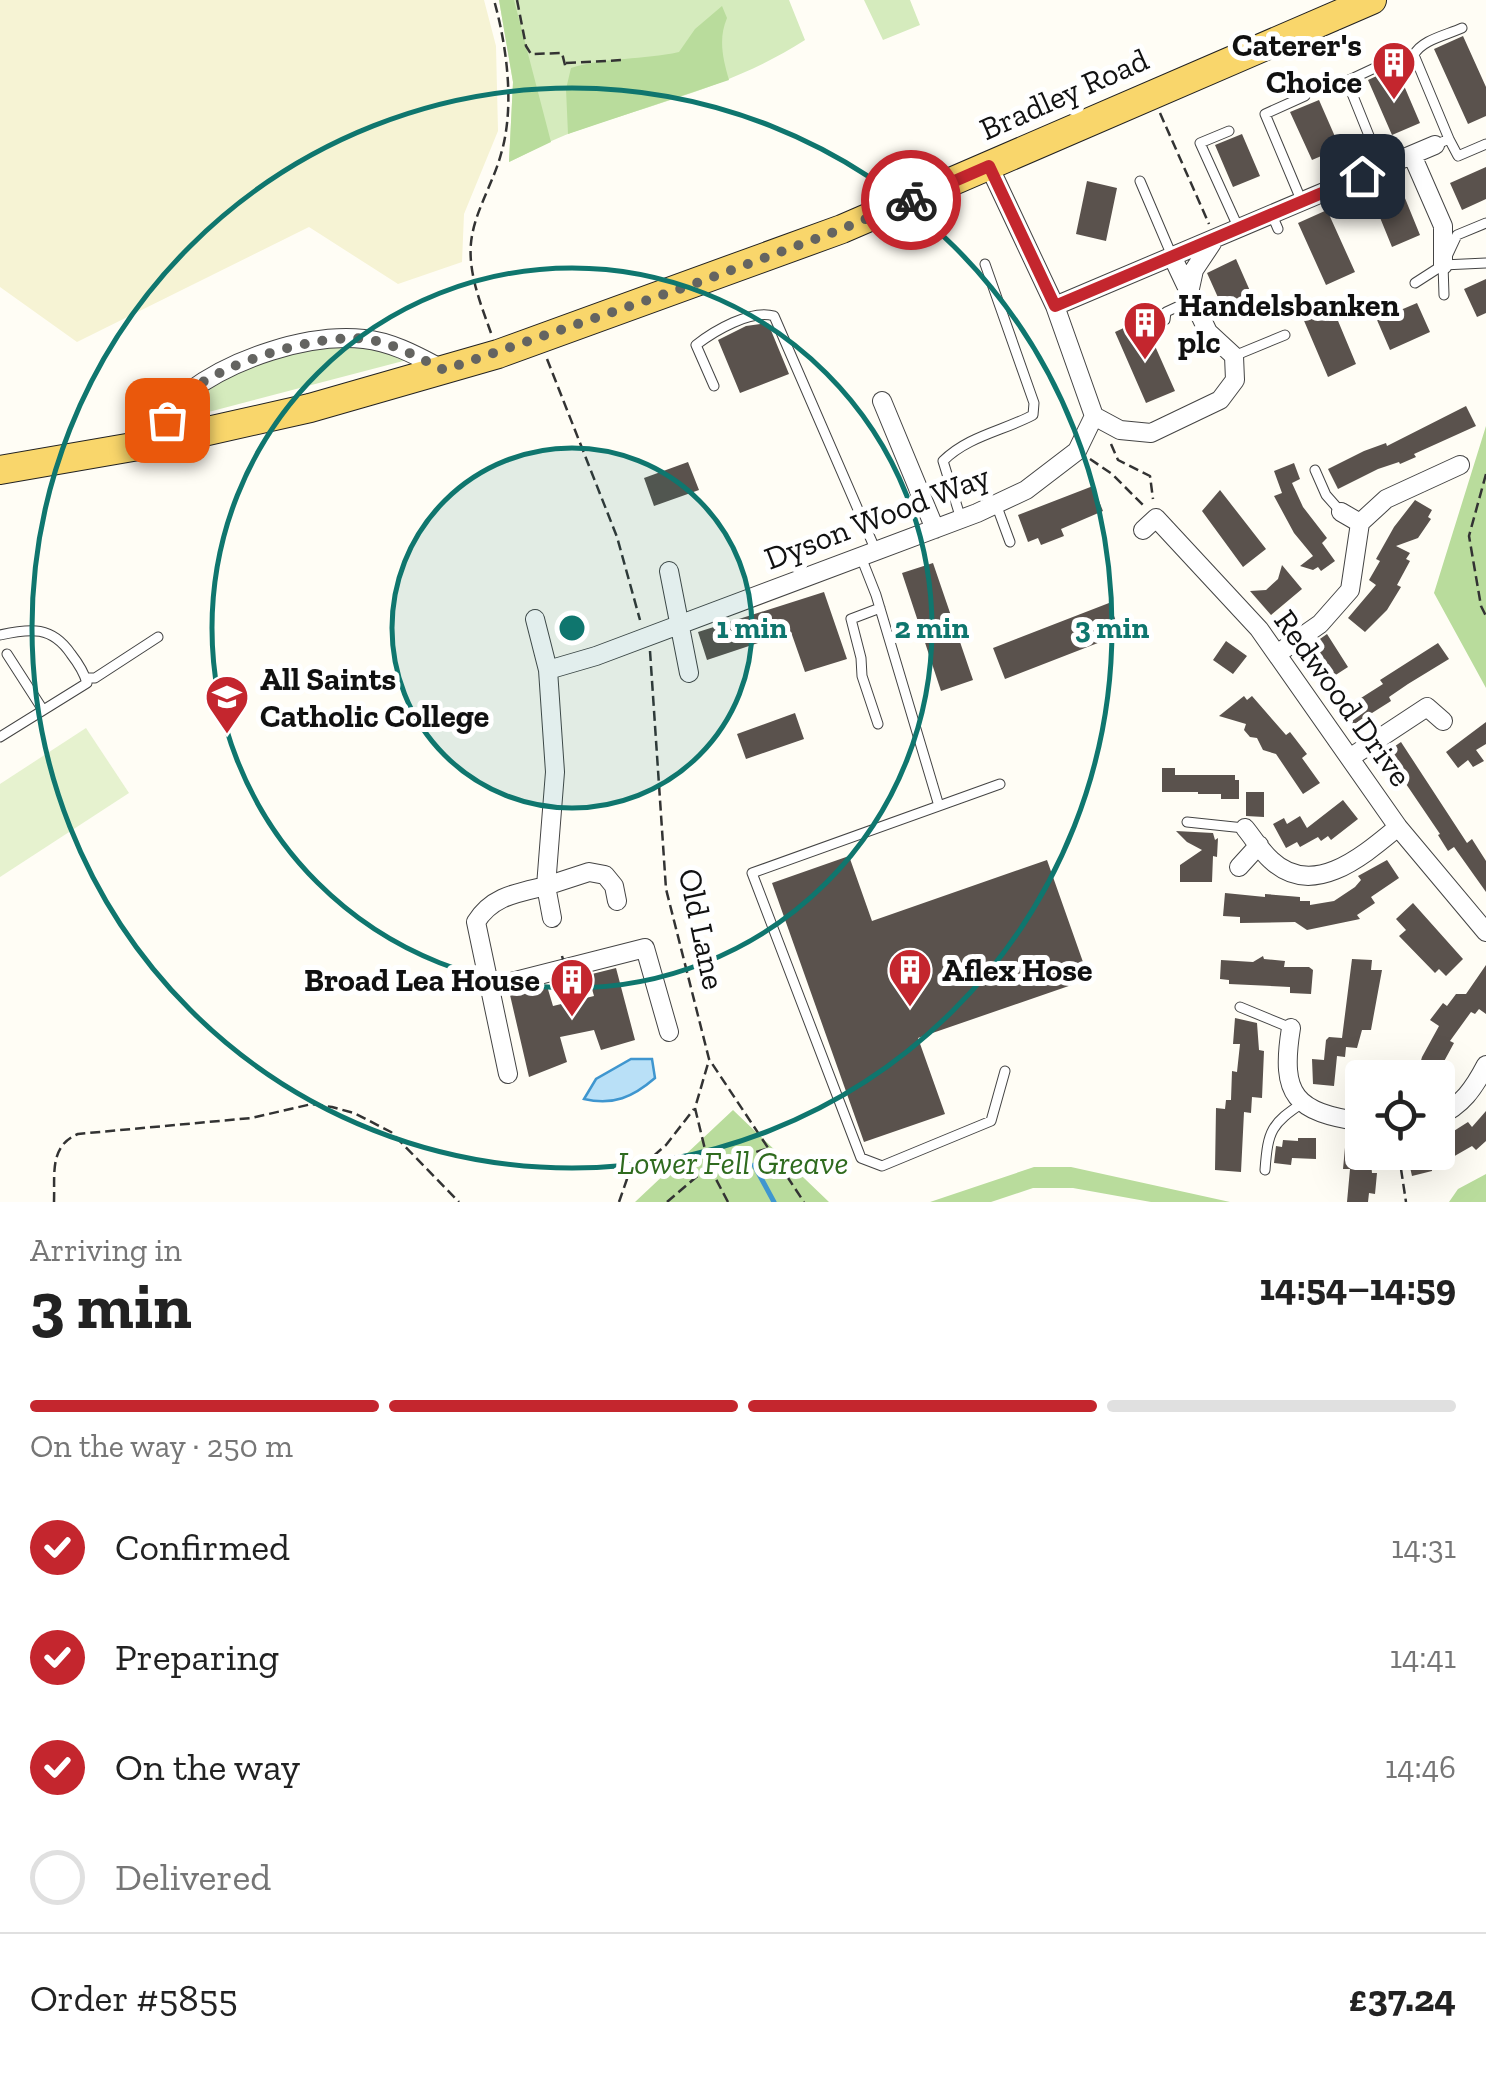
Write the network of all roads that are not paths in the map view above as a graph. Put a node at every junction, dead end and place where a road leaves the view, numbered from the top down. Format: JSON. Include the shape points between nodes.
{"nodes":[{"id":1,"x":1372,"y":0,"type":"edge"},
{"id":2,"x":1462,"y":28,"type":"dead end"},
{"id":3,"x":1379,"y":66,"type":"dead end"},
{"id":4,"x":1306,"y":96,"type":"dead end"},
{"id":5,"x":1229,"y":131,"type":"dead end"},
{"id":6,"x":1442,"y":142,"type":"junction"},
{"id":7,"x":1486,"y":144,"type":"edge"},
{"id":8,"x":1412,"y":155,"type":"junction"},
{"id":9,"x":989,"y":166,"type":"junction"},
{"id":10,"x":1382,"y":168,"type":"junction"},
{"id":11,"x":1140,"y":180,"type":"dead end"},
{"id":12,"x":1302,"y":202,"type":"junction"},
{"id":13,"x":1486,"y":223,"type":"edge"},
{"id":14,"x":1239,"y":230,"type":"junction"},
{"id":15,"x":1216,"y":240,"type":"junction"},
{"id":16,"x":1173,"y":258,"type":"junction"},
{"id":17,"x":986,"y":264,"type":"dead end"},
{"id":18,"x":1486,"y":264,"type":"edge"},
{"id":19,"x":1443,"y":266,"type":"junction"},
{"id":20,"x":1416,"y":283,"type":"dead end"},
{"id":21,"x":1444,"y":295,"type":"dead end"},
{"id":22,"x":1190,"y":296,"type":"junction"},
{"id":23,"x":1055,"y":306,"type":"junction"},
{"id":24,"x":1166,"y":320,"type":"dead end"},
{"id":25,"x":1285,"y":336,"type":"dead end"},
{"id":26,"x":1234,"y":356,"type":"junction"},
{"id":27,"x":444,"y":370,"type":"junction"},
{"id":28,"x":714,"y":386,"type":"dead end"},
{"id":29,"x":882,"y":401,"type":"dead end"},
{"id":30,"x":1097,"y":417,"type":"junction"},
{"id":31,"x":150,"y":444,"type":"junction"},
{"id":32,"x":1460,"y":465,"type":"dead end"},
{"id":33,"x":0,"y":470,"type":"edge"},
{"id":34,"x":1315,"y":470,"type":"dead end"},
{"id":35,"x":996,"y":504,"type":"junction"},
{"id":36,"x":1341,"y":512,"type":"joint"},
{"id":37,"x":961,"y":519,"type":"junction"},
{"id":38,"x":1360,"y":523,"type":"junction"},
{"id":39,"x":1149,"y":524,"type":"road end"},
{"id":40,"x":935,"y":529,"type":"junction"},
{"id":41,"x":1010,"y":542,"type":"dead end"},
{"id":42,"x":869,"y":554,"type":"junction"},
{"id":43,"x":668,"y":571,"type":"dead end"},
{"id":44,"x":880,"y":608,"type":"junction"},
{"id":45,"x":535,"y":619,"type":"dead end"},
{"id":46,"x":680,"y":625,"type":"junction"},
{"id":47,"x":0,"y":635,"type":"edge"},
{"id":48,"x":158,"y":637,"type":"dead end"},
{"id":49,"x":8,"y":654,"type":"dead end"},
{"id":50,"x":1277,"y":654,"type":"junction"},
{"id":51,"x":548,"y":670,"type":"junction"},
{"id":52,"x":689,"y":673,"type":"dead end"},
{"id":53,"x":87,"y":678,"type":"junction"},
{"id":54,"x":43,"y":710,"type":"junction"},
{"id":55,"x":1443,"y":722,"type":"dead end"},
{"id":56,"x":878,"y":724,"type":"dead end"},
{"id":57,"x":0,"y":737,"type":"edge"},
{"id":58,"x":1351,"y":757,"type":"junction"},
{"id":59,"x":1000,"y":784,"type":"dead end"},
{"id":60,"x":939,"y":806,"type":"junction"},
{"id":61,"x":1188,"y":822,"type":"dead end"},
{"id":62,"x":1245,"y":828,"type":"joint"},
{"id":63,"x":1398,"y":828,"type":"junction"},
{"id":64,"x":1259,"y":845,"type":"junction"},
{"id":65,"x":1240,"y":867,"type":"dead end"},
{"id":66,"x":546,"y":886,"type":"junction"},
{"id":67,"x":617,"y":901,"type":"dead end"},
{"id":68,"x":552,"y":918,"type":"dead end"},
{"id":69,"x":1486,"y":932,"type":"edge"},
{"id":70,"x":488,"y":988,"type":"junction"},
{"id":71,"x":1240,"y":1008,"type":"dead end"},
{"id":72,"x":1291,"y":1028,"type":"joint"},
{"id":73,"x":669,"y":1032,"type":"dead end"},
{"id":74,"x":502,"y":1063,"type":"dead end"},
{"id":75,"x":1486,"y":1066,"type":"edge"},
{"id":76,"x":1005,"y":1071,"type":"dead end"},
{"id":77,"x":1304,"y":1102,"type":"junction"},
{"id":78,"x":1455,"y":1107,"type":"edge"},
{"id":79,"x":1345,"y":1119,"type":"edge"},
{"id":80,"x":1264,"y":1170,"type":"dead end"}],
"edges":[{"from":1,"to":9,"type":"main road","name":"Bradley Road"},
{"from":2,"to":6,"type":"lane","via":[[1424,44],[1414,56]]},
{"from":3,"to":10,"type":"lane","via":[[1346,81]]},
{"from":4,"to":12,"type":"lane","via":[[1264,114]]},
{"from":5,"to":14,"type":"lane","via":[[1200,143]]},
{"from":6,"to":7,"type":"lane","via":[[1458,156]]},
{"from":6,"to":8,"type":"street"},
{"from":8,"to":10,"type":"street"},
{"from":8,"to":19,"type":"street","via":[[1443,226]]},
{"from":9,"to":23,"type":"street"},
{"from":9,"to":27,"type":"main road","name":"Bradley Road","via":[[842,229]]},
{"from":10,"to":12,"type":"street","via":[[1345,192]]},
{"from":11,"to":16,"type":"lane"},
{"from":12,"to":14,"type":"street","via":[[1275,222]]},
{"from":13,"to":19,"type":"lane","via":[[1457,235]]},
{"from":14,"to":15,"type":"street"},
{"from":15,"to":16,"type":"street"},
{"from":15,"to":22,"type":"street","via":[[1194,270]]},
{"from":16,"to":22,"type":"street"},
{"from":16,"to":23,"type":"street"},
{"from":17,"to":37,"type":"lane","via":[[1034,415],[975,438],[943,461]]},
{"from":18,"to":19,"type":"lane"},
{"from":19,"to":20,"type":"lane"},
{"from":19,"to":21,"type":"lane"},
{"from":22,"to":24,"type":"lane","via":[[1166,312]]},
{"from":22,"to":26,"type":"street","via":[[1208,332]]},
{"from":23,"to":30,"type":"street"},
{"from":25,"to":26,"type":"lane"},
{"from":26,"to":30,"type":"street","via":[[1235,380],[1220,400],[1151,433],[1120,430]]},
{"from":27,"to":31,"type":"main road","name":"Bradley Road"},
{"from":27,"to":31,"type":"street","via":[[365,339],[284,349],[229,368],[184,395]]},
{"from":28,"to":42,"type":"lane","via":[[696,345],[737,323],[774,316]]},
{"from":29,"to":40,"type":"street"},
{"from":30,"to":35,"type":"street","name":"Dyson Wood Way","via":[[1077,451]]},
{"from":31,"to":33,"type":"main road","name":"Bradley Road"},
{"from":32,"to":38,"type":"street","via":[[1386,499]]},
{"from":34,"to":36,"type":"lane"},
{"from":35,"to":37,"type":"street","name":"Dyson Wood Way"},
{"from":35,"to":41,"type":"lane"},
{"from":36,"to":38,"type":"street"},
{"from":37,"to":40,"type":"street","name":"Dyson Wood Way"},
{"from":38,"to":50,"type":"street","via":[[1350,590],[1320,624]]},
{"from":39,"to":50,"type":"street","name":"Redwood Drive"},
{"from":40,"to":42,"type":"street","name":"Dyson Wood Way"},
{"from":42,"to":44,"type":"lane"},
{"from":42,"to":46,"type":"street","name":"Dyson Wood Way"},
{"from":43,"to":46,"type":"street"},
{"from":44,"to":56,"type":"lane","via":[[851,619]]},
{"from":44,"to":60,"type":"lane"},
{"from":45,"to":51,"type":"street"},
{"from":46,"to":51,"type":"street","name":"Dyson Wood Way"},
{"from":46,"to":52,"type":"street"},
{"from":47,"to":53,"type":"lane","via":[[32,628],[53,634]]},
{"from":48,"to":53,"type":"lane"},
{"from":49,"to":54,"type":"lane"},
{"from":50,"to":58,"type":"street","name":"Redwood Drive"},
{"from":51,"to":66,"type":"street","via":[[556,772]]},
{"from":53,"to":54,"type":"lane"},
{"from":54,"to":57,"type":"lane"},
{"from":55,"to":58,"type":"street","via":[[1427,707]]},
{"from":58,"to":63,"type":"street","name":"Redwood Drive"},
{"from":59,"to":60,"type":"lane"},
{"from":60,"to":76,"type":"lane","via":[[752,873],[861,1158],[882,1166],[991,1121]]},
{"from":61,"to":62,"type":"lane"},
{"from":62,"to":64,"type":"street"},
{"from":63,"to":64,"type":"street","via":[[1325,875],[1291,872]]},
{"from":63,"to":69,"type":"street","name":"Redwood Drive"},
{"from":64,"to":65,"type":"street"},
{"from":66,"to":67,"type":"street","via":[[589,872],[605,875]]},
{"from":66,"to":68,"type":"street"},
{"from":66,"to":70,"type":"street","via":[[487,904],[476,922]]},
{"from":70,"to":73,"type":"street","via":[[645,948]]},
{"from":70,"to":74,"type":"street"},
{"from":71,"to":72,"type":"lane"},
{"from":72,"to":77,"type":"street","via":[[1287,1078]]},
{"from":75,"to":78,"type":"street"},
{"from":77,"to":79,"type":"street","via":[[1318,1114]]},
{"from":77,"to":80,"type":"lane","via":[[1271,1129]]}]}
